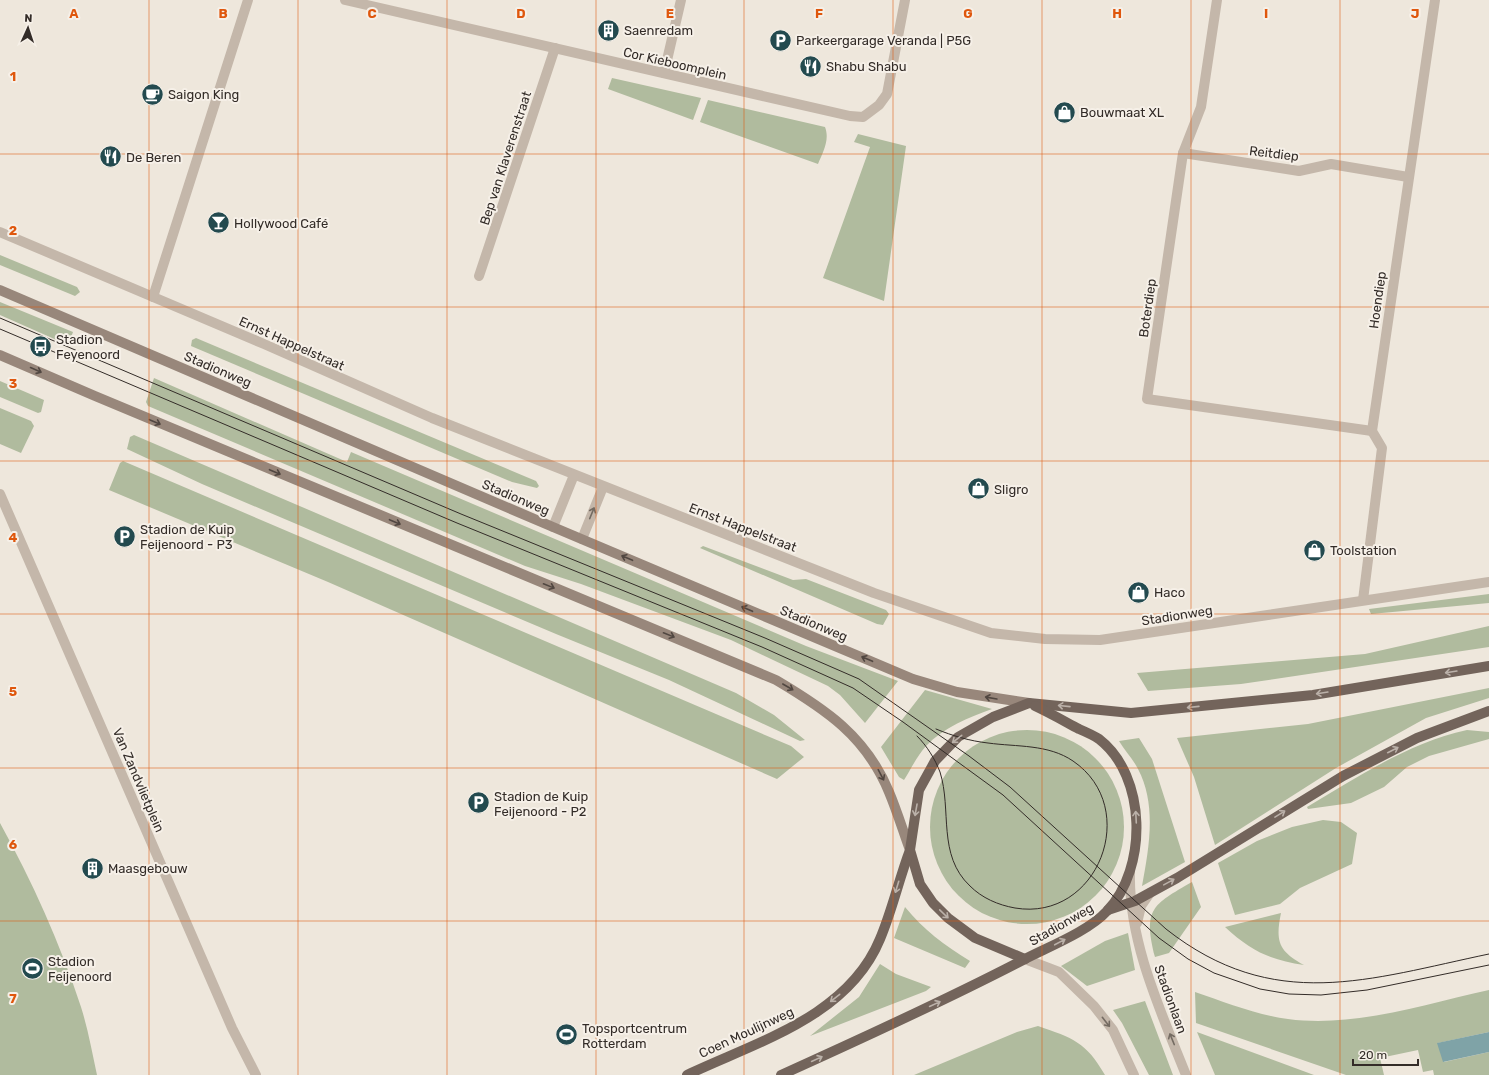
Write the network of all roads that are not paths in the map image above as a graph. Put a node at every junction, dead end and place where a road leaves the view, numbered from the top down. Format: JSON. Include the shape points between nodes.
{"nodes":[{"id":1,"x":248,"y":0,"type":"edge"},
{"id":2,"x":345,"y":0,"type":"edge"},
{"id":3,"x":681,"y":0,"type":"edge"},
{"id":4,"x":905,"y":0,"type":"edge"},
{"id":5,"x":1217,"y":0,"type":"edge"},
{"id":6,"x":1435,"y":0,"type":"edge"},
{"id":7,"x":555,"y":48,"type":"junction"},
{"id":8,"x":664,"y":73,"type":"junction"},
{"id":9,"x":1183,"y":153,"type":"junction"},
{"id":10,"x":1408,"y":177,"type":"junction"},
{"id":11,"x":0,"y":232,"type":"edge"},
{"id":12,"x":479,"y":276,"type":"dead end"},
{"id":13,"x":0,"y":290,"type":"edge"},
{"id":14,"x":153,"y":297,"type":"junction"},
{"id":15,"x":0,"y":355,"type":"edge"},
{"id":16,"x":1372,"y":431,"type":"junction"},
{"id":17,"x":574,"y":475,"type":"junction"},
{"id":18,"x":603,"y":487,"type":"junction"},
{"id":19,"x":0,"y":494,"type":"edge"},
{"id":20,"x":553,"y":527,"type":"junction"},
{"id":21,"x":582,"y":539,"type":"junction"},
{"id":22,"x":1489,"y":582,"type":"edge"},
{"id":23,"x":874,"y":592,"type":"joint"},
{"id":24,"x":1363,"y":600,"type":"junction"},
{"id":25,"x":1489,"y":666,"type":"edge"},
{"id":26,"x":1029,"y":703,"type":"junction"},
{"id":27,"x":1489,"y":711,"type":"edge"},
{"id":28,"x":910,"y":850,"type":"junction"},
{"id":29,"x":1130,"y":871,"type":"junction"},
{"id":30,"x":1150,"y":893,"type":"junction"},
{"id":31,"x":1131,"y":902,"type":"junction"},
{"id":32,"x":1108,"y":910,"type":"junction"},
{"id":33,"x":1136,"y":931,"type":"junction"},
{"id":34,"x":1025,"y":959,"type":"junction"},
{"id":35,"x":256,"y":1075,"type":"edge"},
{"id":36,"x":686,"y":1075,"type":"edge"},
{"id":37,"x":781,"y":1075,"type":"edge"},
{"id":38,"x":1134,"y":1075,"type":"edge"},
{"id":39,"x":1186,"y":1075,"type":"edge"}],
"edges":[{"from":1,"to":14,"type":"street"},
{"from":2,"to":7,"type":"street","name":"Cor Kieboomplein"},
{"from":3,"to":8,"type":"street"},
{"from":4,"to":8,"type":"street","name":"Cor Kieboomplein","via":[[887,94],[879,105],[863,117]]},
{"from":5,"to":9,"type":"street","name":"Boterdiep","via":[[1201,107]]},
{"from":6,"to":10,"type":"street","name":"Hoendiep"},
{"from":7,"to":8,"type":"street","name":"Cor Kieboomplein"},
{"from":7,"to":12,"type":"street","name":"Bep van Klaverenstraat"},
{"from":9,"to":10,"type":"street","name":"Reitdiep","via":[[1299,171],[1332,164]]},
{"from":9,"to":16,"type":"street","name":"Boterdiep","via":[[1147,399]]},
{"from":10,"to":16,"type":"street","name":"Hoendiep"},
{"from":11,"to":14,"type":"street","name":"Ernst Happelstraat"},
{"from":13,"to":20,"type":"main road","name":"Stadionweg"},
{"from":14,"to":17,"type":"street","name":"Ernst Happelstraat","via":[[432,418]]},
{"from":15,"to":28,"type":"main road","name":"Stadionweg","one_way":true,"via":[[102,400],[776,680],[829,713],[863,748],[889,791]]},
{"from":16,"to":24,"type":"street","via":[[1382,448]]},
{"from":17,"to":18,"type":"street","name":"Ernst Happelstraat"},
{"from":17,"to":20,"type":"street"},
{"from":21,"to":18,"type":"street","one_way":true},
{"from":18,"to":23,"type":"street","name":"Ernst Happelstraat"},
{"from":19,"to":35,"type":"street","name":"Van Zandvlietplein","via":[[232,1028]]},
{"from":20,"to":21,"type":"main road","name":"Stadionweg"},
{"from":26,"to":21,"type":"main road","name":"Stadionweg","one_way":true,"via":[[957,692],[924,683]]},
{"from":22,"to":24,"type":"street","name":"Stadionweg"},
{"from":23,"to":24,"type":"street","name":"Stadionweg","via":[[991,633],[1045,639],[1100,640]]},
{"from":25,"to":26,"type":"main road","name":"Stadionweg","one_way":true,"via":[[1313,694],[1132,713]]},
{"from":26,"to":28,"type":"main road","name":"Stadionweg","one_way":true,"via":[[993,717],[958,737],[935,761],[919,790]]},
{"from":29,"to":26,"type":"main road","name":"Stadionweg","one_way":true,"via":[[1136,837],[1136,818],[1132,790],[1123,769],[1099,739]]},
{"from":30,"to":27,"type":"main road","name":"Stadionweg","one_way":true,"via":[[1343,776],[1417,738]]},
{"from":28,"to":34,"type":"main road","name":"Stadionweg","one_way":true,"via":[[920,884],[933,903],[948,918],[975,938]]},
{"from":28,"to":36,"type":"main road","name":"Coen Moulijnweg","one_way":true,"via":[[880,940],[857,980],[835,998],[786,1030]]},
{"from":29,"to":31,"type":"street","name":"Stadionlaan"},
{"from":29,"to":32,"type":"main road","name":"Stadionweg"},
{"from":30,"to":31,"type":"main road","name":"Stadionweg"},
{"from":30,"to":33,"type":"street","name":"Stadionlaan","via":[[1141,906]]},
{"from":31,"to":32,"type":"main road","name":"Stadionweg"},
{"from":31,"to":33,"type":"street","name":"Stadionlaan"},
{"from":34,"to":32,"type":"main road","name":"Stadionweg","one_way":true,"via":[[1077,932]]},
{"from":39,"to":33,"type":"street","name":"Stadionlaan","one_way":true,"via":[[1146,971]]},
{"from":37,"to":34,"type":"main road","one_way":true,"via":[[967,990]]},
{"from":34,"to":38,"type":"street","one_way":true,"via":[[1059,972],[1094,1006],[1113,1030]]}]}
